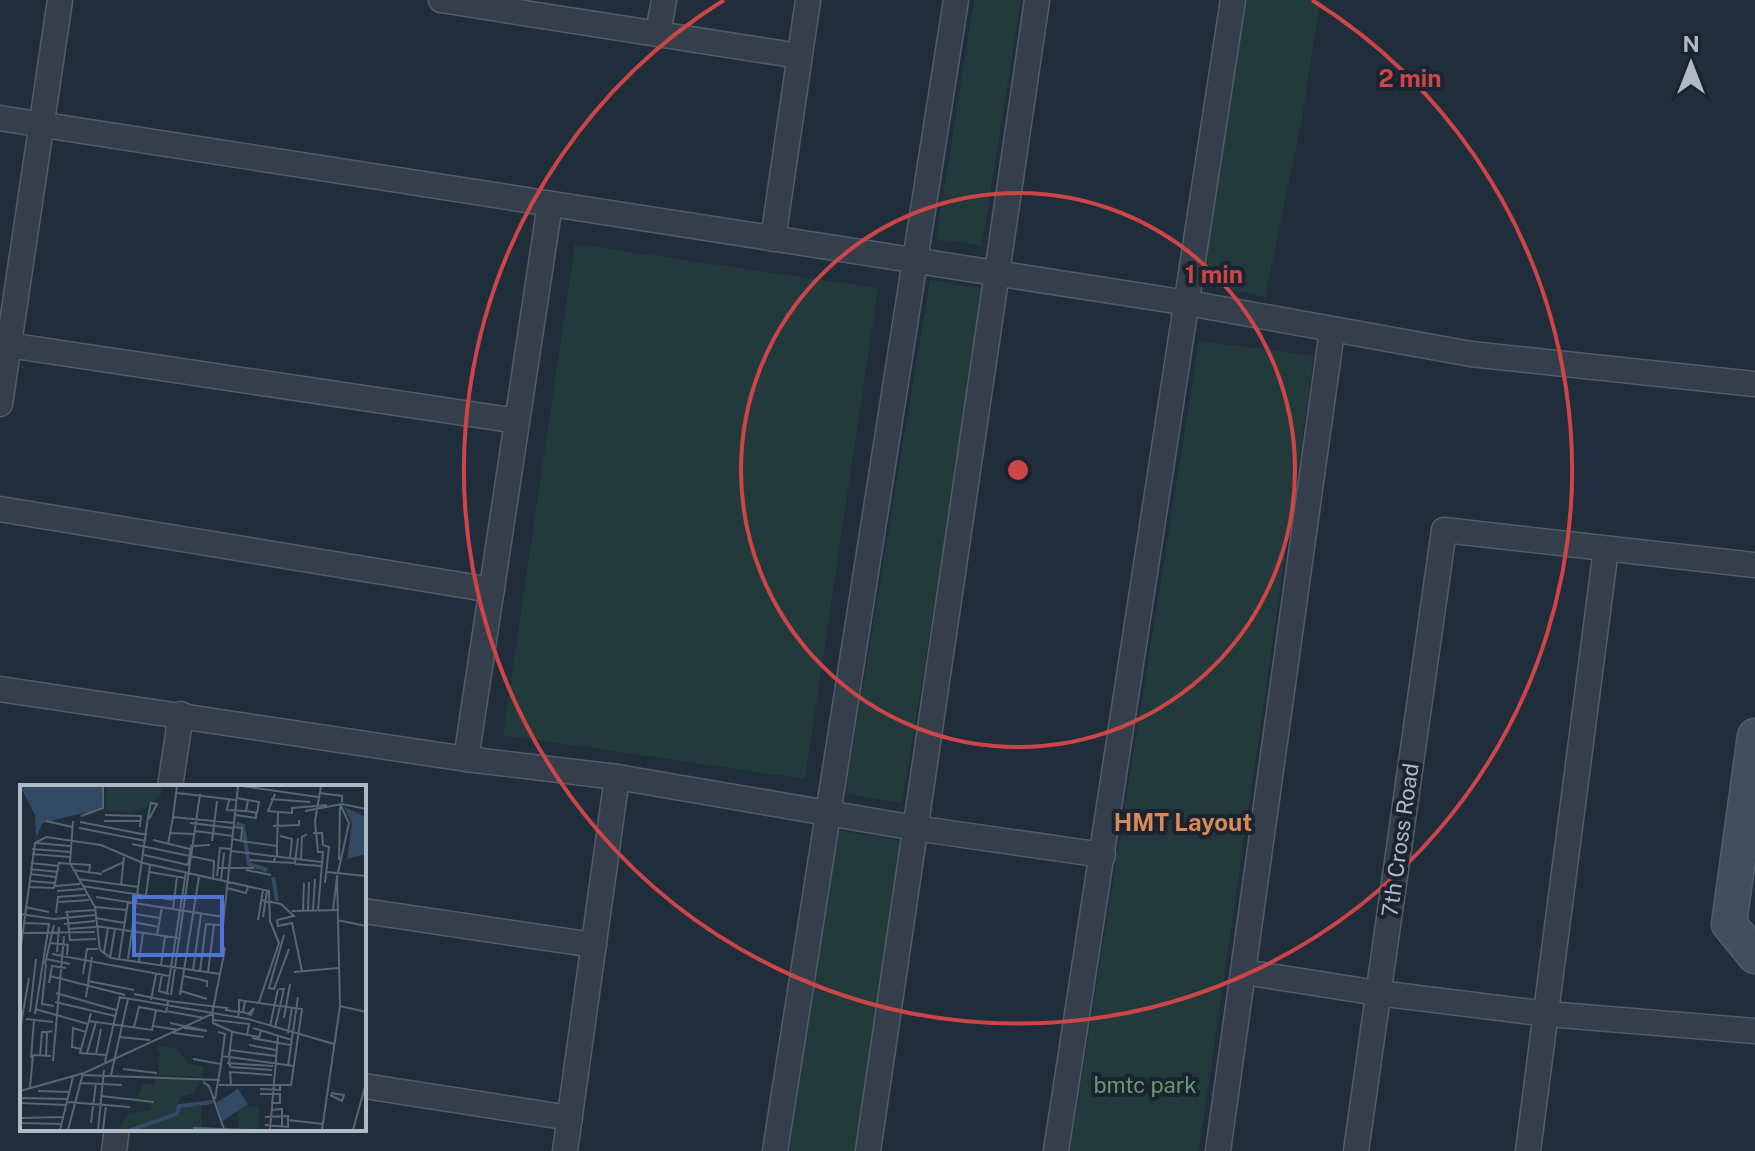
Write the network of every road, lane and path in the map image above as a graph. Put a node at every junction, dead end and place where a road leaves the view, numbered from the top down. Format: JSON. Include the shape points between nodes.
{"nodes":[{"id":1,"x":60,"y":0,"type":"edge"},
{"id":2,"x":441,"y":0,"type":"edge"},
{"id":3,"x":664,"y":0,"type":"edge"},
{"id":4,"x":808,"y":0,"type":"edge"},
{"id":5,"x":956,"y":0,"type":"edge"},
{"id":6,"x":1037,"y":0,"type":"edge"},
{"id":7,"x":1233,"y":0,"type":"edge"},
{"id":8,"x":658,"y":33,"type":"junction"},
{"id":9,"x":799,"y":56,"type":"junction"},
{"id":10,"x":0,"y":118,"type":"edge"},
{"id":11,"x":42,"y":125,"type":"junction"},
{"id":12,"x":550,"y":204,"type":"junction"},
{"id":13,"x":773,"y":239,"type":"junction"},
{"id":14,"x":914,"y":261,"type":"junction"},
{"id":15,"x":998,"y":275,"type":"junction"},
{"id":16,"x":1188,"y":303,"type":"junction"},
{"id":17,"x":1332,"y":331,"type":"junction"},
{"id":18,"x":8,"y":345,"type":"junction"},
{"id":19,"x":1755,"y":384,"type":"edge"},
{"id":20,"x":0,"y":404,"type":"edge"},
{"id":21,"x":517,"y":421,"type":"junction"},
{"id":22,"x":0,"y":509,"type":"edge"},
{"id":23,"x":1606,"y":549,"type":"junction"},
{"id":24,"x":1755,"y":565,"type":"edge"},
{"id":25,"x":492,"y":590,"type":"junction"},
{"id":26,"x":0,"y":689,"type":"edge"},
{"id":27,"x":181,"y":714,"type":"junction"},
{"id":28,"x":1755,"y":736,"type":"edge"},
{"id":29,"x":466,"y":759,"type":"junction"},
{"id":30,"x":617,"y":777,"type":"junction"},
{"id":31,"x":170,"y":785,"type":"edge"},
{"id":32,"x":827,"y":813,"type":"junction"},
{"id":33,"x":915,"y":828,"type":"junction"},
{"id":34,"x":1103,"y":855,"type":"junction"},
{"id":35,"x":366,"y":911,"type":"edge"},
{"id":36,"x":594,"y":945,"type":"junction"},
{"id":37,"x":1755,"y":956,"type":"edge"},
{"id":38,"x":1244,"y":972,"type":"junction"},
{"id":39,"x":1378,"y":993,"type":"junction"},
{"id":40,"x":1548,"y":1014,"type":"junction"},
{"id":41,"x":1755,"y":1031,"type":"edge"},
{"id":42,"x":366,"y":1086,"type":"edge"},
{"id":43,"x":570,"y":1118,"type":"junction"},
{"id":44,"x":117,"y":1131,"type":"edge"},
{"id":45,"x":114,"y":1151,"type":"edge"},
{"id":46,"x":565,"y":1151,"type":"edge"},
{"id":47,"x":775,"y":1151,"type":"edge"},
{"id":48,"x":868,"y":1151,"type":"edge"},
{"id":49,"x":1056,"y":1151,"type":"edge"},
{"id":50,"x":1218,"y":1151,"type":"edge"},
{"id":51,"x":1356,"y":1151,"type":"edge"},
{"id":52,"x":1528,"y":1151,"type":"edge"}],
"edges":[{"from":1,"to":11,"type":"street"},
{"from":2,"to":8,"type":"street"},
{"from":3,"to":8,"type":"street"},
{"from":4,"to":9,"type":"street"},
{"from":5,"to":14,"type":"street"},
{"from":6,"to":15,"type":"street"},
{"from":7,"to":16,"type":"street"},
{"from":8,"to":9,"type":"street"},
{"from":9,"to":13,"type":"street"},
{"from":10,"to":11,"type":"street"},
{"from":11,"to":12,"type":"street"},
{"from":11,"to":18,"type":"street"},
{"from":12,"to":13,"type":"street"},
{"from":12,"to":21,"type":"street"},
{"from":13,"to":14,"type":"street"},
{"from":14,"to":15,"type":"street"},
{"from":14,"to":32,"type":"street"},
{"from":15,"to":16,"type":"street"},
{"from":15,"to":33,"type":"street"},
{"from":16,"to":17,"type":"street"},
{"from":16,"to":34,"type":"street"},
{"from":17,"to":19,"type":"street","via":[[1471,354]]},
{"from":17,"to":38,"type":"street"},
{"from":18,"to":20,"type":"street"},
{"from":18,"to":21,"type":"street"},
{"from":21,"to":25,"type":"street"},
{"from":22,"to":25,"type":"street"},
{"from":23,"to":24,"type":"street"},
{"from":23,"to":39,"type":"street","name":"7th Cross Road","via":[[1444,530]]},
{"from":23,"to":40,"type":"street"},
{"from":25,"to":29,"type":"street"},
{"from":26,"to":27,"type":"street"},
{"from":27,"to":29,"type":"street"},
{"from":27,"to":31,"type":"street"},
{"from":28,"to":37,"type":"main road","via":[[1729,924]]},
{"from":29,"to":30,"type":"street"},
{"from":30,"to":32,"type":"street"},
{"from":30,"to":36,"type":"street"},
{"from":32,"to":33,"type":"street"},
{"from":32,"to":47,"type":"street"},
{"from":33,"to":34,"type":"street"},
{"from":33,"to":48,"type":"street"},
{"from":34,"to":49,"type":"street"},
{"from":35,"to":36,"type":"street"},
{"from":36,"to":43,"type":"street"},
{"from":38,"to":39,"type":"street"},
{"from":38,"to":50,"type":"street"},
{"from":39,"to":40,"type":"street"},
{"from":39,"to":51,"type":"street","name":"7th Cross Road"},
{"from":40,"to":41,"type":"street"},
{"from":40,"to":52,"type":"street"},
{"from":42,"to":43,"type":"street"},
{"from":43,"to":46,"type":"street"},
{"from":44,"to":45,"type":"street"}]}
